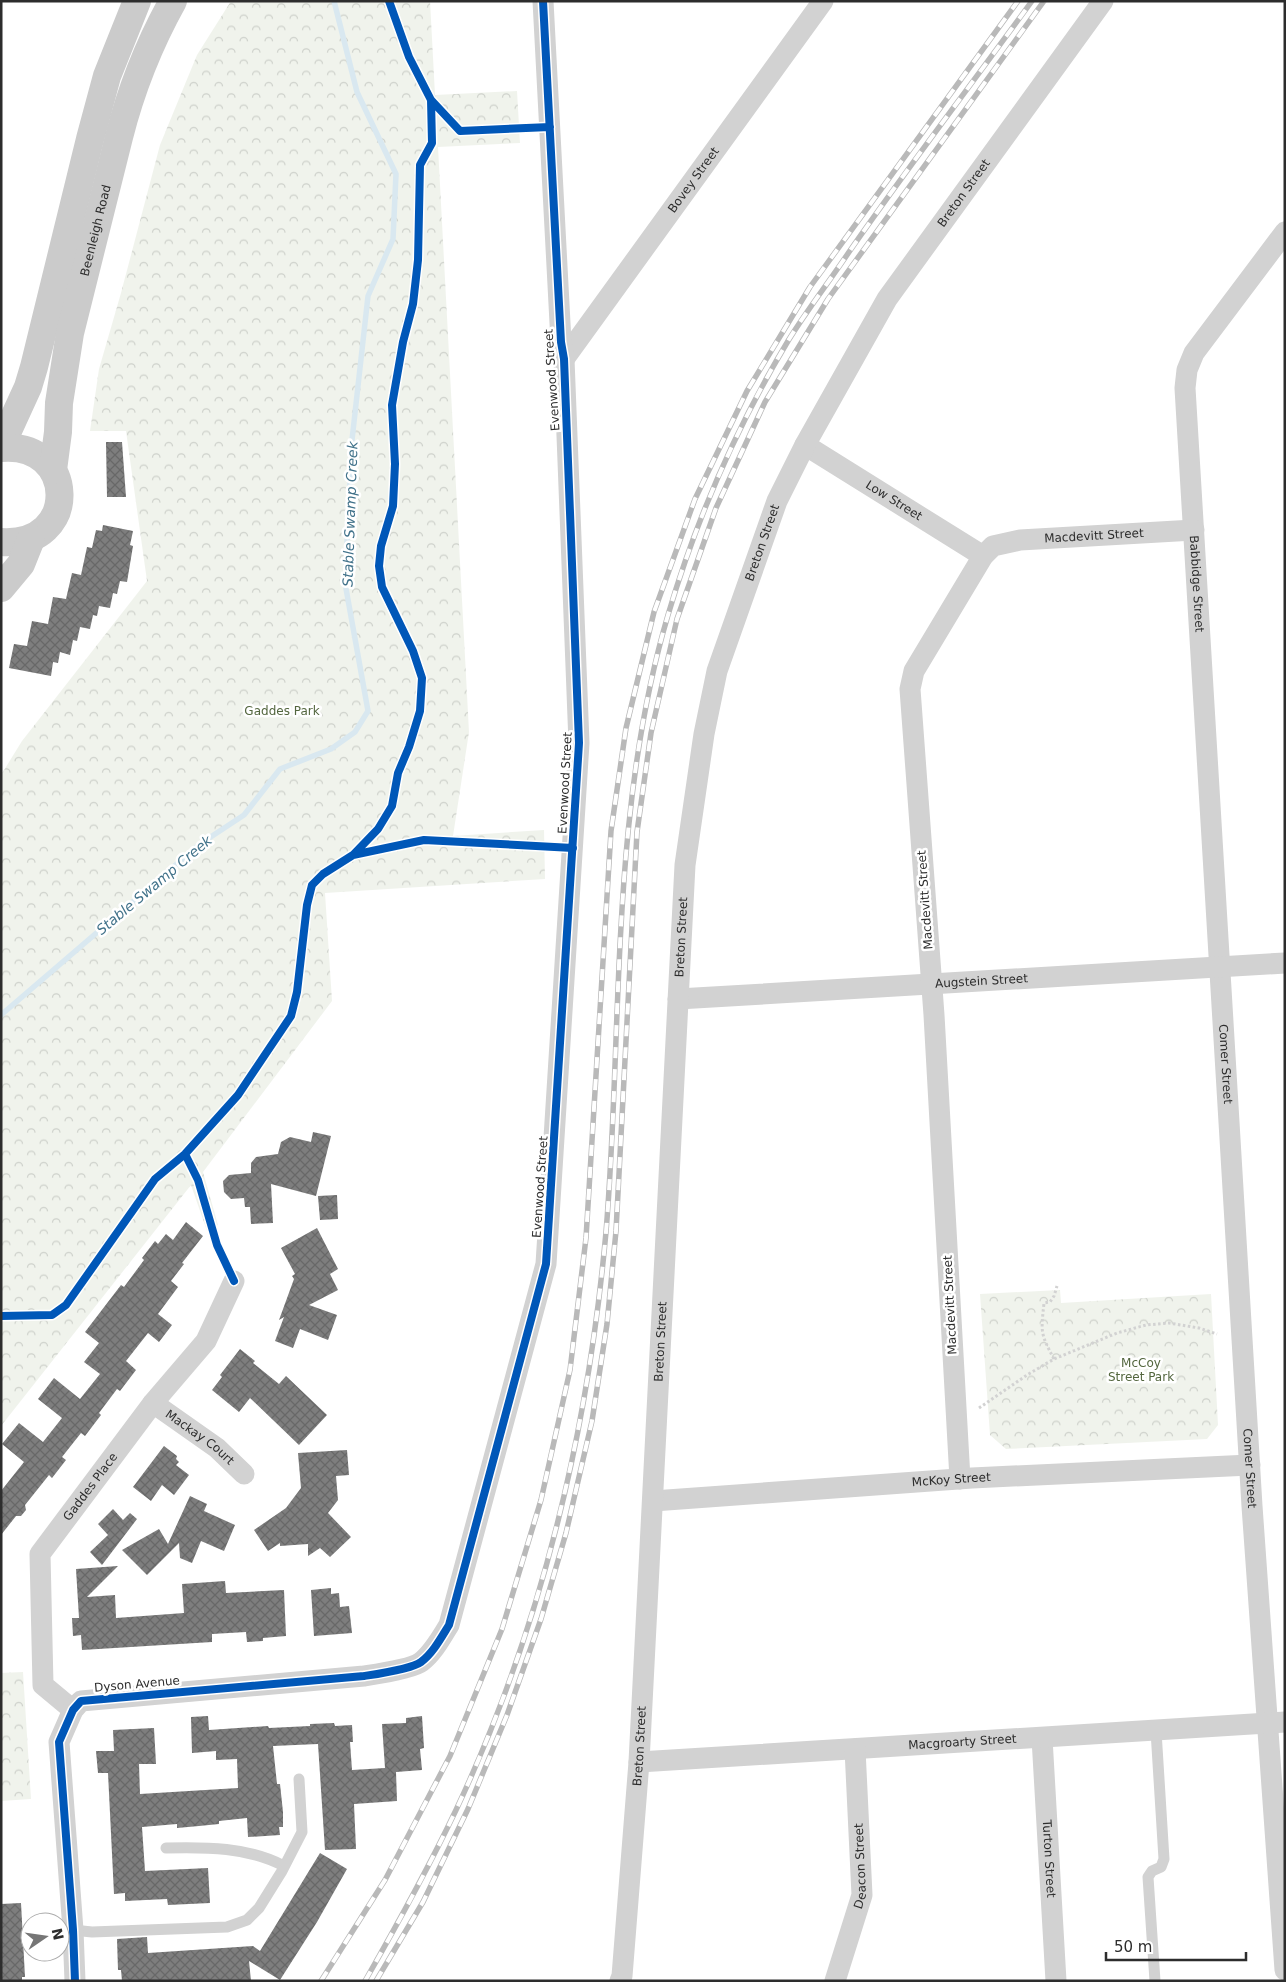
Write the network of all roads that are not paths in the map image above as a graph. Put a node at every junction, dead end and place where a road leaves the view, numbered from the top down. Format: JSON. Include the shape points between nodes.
{"nodes":[{"id":1,"x":137,"y":1,"type":"edge"},
{"id":2,"x":173,"y":1,"type":"edge"},
{"id":3,"x":543,"y":1,"type":"edge"},
{"id":4,"x":823,"y":1,"type":"edge"},
{"id":5,"x":1103,"y":1,"type":"edge"},
{"id":6,"x":1285,"y":232,"type":"edge"},
{"id":7,"x":564,"y":359,"type":"junction"},
{"id":8,"x":805,"y":445,"type":"junction"},
{"id":9,"x":1,"y":447,"type":"edge"},
{"id":10,"x":53,"y":470,"type":"junction"},
{"id":11,"x":1194,"y":530,"type":"junction"},
{"id":12,"x":31,"y":539,"type":"junction"},
{"id":13,"x":1,"y":542,"type":"edge"},
{"id":14,"x":983,"y":556,"type":"junction"},
{"id":15,"x":1,"y":588,"type":"edge"},
{"id":16,"x":1285,"y":963,"type":"edge"},
{"id":17,"x":1220,"y":967,"type":"junction"},
{"id":18,"x":932,"y":985,"type":"junction"},
{"id":19,"x":678,"y":999,"type":"junction"},
{"id":20,"x":234,"y":1281,"type":"dead end"},
{"id":21,"x":153,"y":1403,"type":"junction"},
{"id":22,"x":1250,"y":1465,"type":"junction"},
{"id":23,"x":244,"y":1474,"type":"dead end"},
{"id":24,"x":960,"y":1479,"type":"junction"},
{"id":25,"x":653,"y":1500,"type":"junction"},
{"id":26,"x":420,"y":1664,"type":"joint"},
{"id":27,"x":73,"y":1710,"type":"junction"},
{"id":28,"x":1276,"y":1722,"type":"edge"},
{"id":29,"x":1156,"y":1731,"type":"junction"},
{"id":30,"x":1042,"y":1738,"type":"junction"},
{"id":31,"x":855,"y":1749,"type":"junction"},
{"id":32,"x":639,"y":1762,"type":"junction"},
{"id":33,"x":300,"y":1779,"type":"dead end"},
{"id":34,"x":166,"y":1848,"type":"dead end"},
{"id":35,"x":284,"y":1866,"type":"junction"},
{"id":36,"x":73,"y":1930,"type":"junction"},
{"id":37,"x":1285,"y":1970,"type":"edge"},
{"id":38,"x":75,"y":1981,"type":"edge"},
{"id":39,"x":620,"y":1981,"type":"edge"},
{"id":40,"x":835,"y":1981,"type":"edge"},
{"id":41,"x":1056,"y":1981,"type":"edge"},
{"id":42,"x":1154,"y":1981,"type":"edge"}],
"edges":[{"from":1,"to":9,"type":"main road","via":[[108,76],[90,139],[28,387]]},
{"from":2,"to":10,"type":"main road","name":"Beenleigh Road","via":[[139,73],[119,137],[68,343]]},
{"from":3,"to":7,"type":"street","name":"Evenwood Street"},
{"from":4,"to":7,"type":"street","name":"Bovey Street"},
{"from":5,"to":8,"type":"street","name":"Breton Street","via":[[887,299]]},
{"from":6,"to":11,"type":"street","name":"Babbidge Street","via":[[1194,353],[1187,370],[1185,388]]},
{"from":7,"to":26,"type":"street","name":"Evenwood Street","via":[[579,742],[546,1264],[449,1625]]},
{"from":8,"to":14,"type":"street","name":"Low Street"},
{"from":8,"to":19,"type":"street","name":"Breton Street","via":[[776,501],[717,671],[704,734],[685,865]]},
{"from":9,"to":10,"type":"main road","via":[[30,450]]},
{"from":10,"to":12,"type":"main road","via":[[59,485],[60,502],[55,517],[45,530]]},
{"from":11,"to":14,"type":"street","name":"Macdevitt Street","via":[[1020,540],[993,546]]},
{"from":11,"to":17,"type":"street","name":"Babbidge Street"},
{"from":12,"to":13,"type":"main road"},
{"from":12,"to":15,"type":"main road","via":[[21,564]]},
{"from":14,"to":18,"type":"street","name":"Macdevitt Street","via":[[914,671],[910,689]]},
{"from":16,"to":17,"type":"street","name":"Augstein Street"},
{"from":17,"to":18,"type":"street","name":"Augstein Street"},
{"from":17,"to":22,"type":"street","name":"Comer Street"},
{"from":18,"to":19,"type":"street","name":"Augstein Street"},
{"from":18,"to":24,"type":"street","name":"Macdevitt Street"},
{"from":19,"to":25,"type":"street","name":"Breton Street"},
{"from":20,"to":21,"type":"street","name":"Gaddes Place","via":[[206,1341]]},
{"from":21,"to":23,"type":"street","name":"Mackay Court","via":[[216,1448]]},
{"from":21,"to":27,"type":"street","name":"Gaddes Place","via":[[40,1554],[43,1685]]},
{"from":22,"to":24,"type":"street","name":"McKoy Street"},
{"from":22,"to":28,"type":"street","name":"Comer Street"},
{"from":24,"to":25,"type":"street","name":"McKoy Street"},
{"from":25,"to":32,"type":"street","name":"Breton Street"},
{"from":26,"to":27,"type":"street","name":"Dyson Avenue","via":[[364,1676],[81,1701]]},
{"from":27,"to":36,"type":"street","via":[[59,1742]]},
{"from":28,"to":29,"type":"street","name":"Macgroarty Street"},
{"from":28,"to":37,"type":"street","name":"Comer Street"},
{"from":29,"to":30,"type":"street","name":"Macgroarty Street"},
{"from":29,"to":42,"type":"lane","via":[[1164,1859],[1161,1867],[1148,1877]]},
{"from":30,"to":31,"type":"street","name":"Macgroarty Street"},
{"from":30,"to":41,"type":"street","name":"Turton Street"},
{"from":31,"to":32,"type":"street","name":"Macgroarty Street"},
{"from":31,"to":40,"type":"street","name":"Deacon Street","via":[[862,1894]]},
{"from":32,"to":39,"type":"street","name":"Breton Street"},
{"from":33,"to":35,"type":"lane","via":[[302,1832]]},
{"from":34,"to":35,"type":"lane","via":[[208,1847],[269,1858]]},
{"from":35,"to":36,"type":"lane","via":[[259,1908],[247,1920],[227,1927]]},
{"from":36,"to":38,"type":"street"}]}
